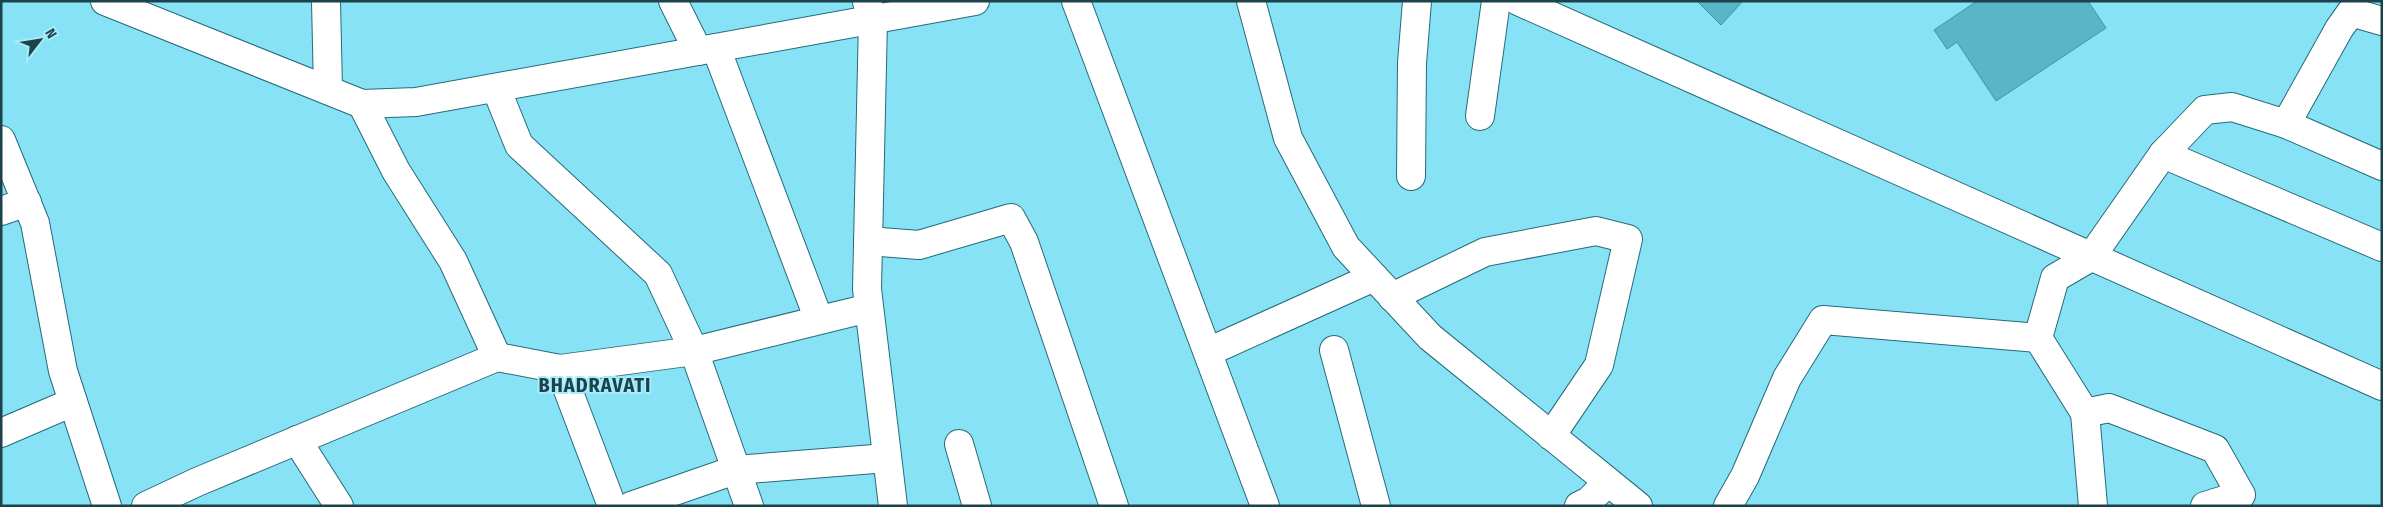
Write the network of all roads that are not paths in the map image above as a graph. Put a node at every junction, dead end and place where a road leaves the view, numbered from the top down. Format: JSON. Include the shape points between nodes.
{"nodes":[{"id":1,"x":104,"y":1,"type":"edge"},
{"id":2,"x":326,"y":1,"type":"edge"},
{"id":3,"x":673,"y":1,"type":"edge"},
{"id":4,"x":975,"y":1,"type":"edge"},
{"id":5,"x":1076,"y":1,"type":"edge"},
{"id":6,"x":1252,"y":1,"type":"edge"},
{"id":7,"x":1417,"y":1,"type":"edge"},
{"id":8,"x":1496,"y":1,"type":"edge"},
{"id":9,"x":1518,"y":1,"type":"edge"},
{"id":10,"x":870,"y":10,"type":"edge"},
{"id":11,"x":2382,"y":21,"type":"edge"},
{"id":12,"x":707,"y":50,"type":"junction"},
{"id":13,"x":496,"y":88,"type":"junction"},
{"id":14,"x":328,"y":90,"type":"junction"},
{"id":15,"x":362,"y":104,"type":"junction"},
{"id":16,"x":1480,"y":116,"type":"dead end"},
{"id":17,"x":2286,"y":124,"type":"junction"},
{"id":18,"x":1,"y":140,"type":"edge"},
{"id":19,"x":2163,"y":154,"type":"junction"},
{"id":20,"x":2382,"y":166,"type":"edge"},
{"id":21,"x":1411,"y":176,"type":"dead end"},
{"id":22,"x":26,"y":202,"type":"junction"},
{"id":23,"x":1,"y":211,"type":"edge"},
{"id":24,"x":868,"y":241,"type":"junction"},
{"id":25,"x":2382,"y":247,"type":"edge"},
{"id":26,"x":2091,"y":256,"type":"junction"},
{"id":27,"x":1374,"y":277,"type":"junction"},
{"id":28,"x":1392,"y":297,"type":"junction"},
{"id":29,"x":869,"y":308,"type":"junction"},
{"id":30,"x":819,"y":320,"type":"junction"},
{"id":31,"x":2038,"y":338,"type":"junction"},
{"id":32,"x":1334,"y":350,"type":"dead end"},
{"id":33,"x":694,"y":351,"type":"junction"},
{"id":34,"x":1208,"y":352,"type":"junction"},
{"id":35,"x":497,"y":357,"type":"junction"},
{"id":36,"x":560,"y":368,"type":"junction"},
{"id":37,"x":2382,"y":386,"type":"edge"},
{"id":38,"x":73,"y":402,"type":"junction"},
{"id":39,"x":2085,"y":413,"type":"junction"},
{"id":40,"x":1,"y":433,"type":"edge"},
{"id":41,"x":1551,"y":436,"type":"junction"},
{"id":42,"x":297,"y":440,"type":"junction"},
{"id":43,"x":959,"y":444,"type":"dead end"},
{"id":44,"x":887,"y":458,"type":"junction"},
{"id":45,"x":735,"y":470,"type":"junction"},
{"id":46,"x":1608,"y":482,"type":"junction"},
{"id":47,"x":197,"y":494,"type":"edge"},
{"id":48,"x":107,"y":506,"type":"edge"},
{"id":49,"x":146,"y":506,"type":"edge"},
{"id":50,"x":339,"y":506,"type":"edge"},
{"id":51,"x":612,"y":506,"type":"edge"},
{"id":52,"x":632,"y":506,"type":"edge"},
{"id":53,"x":749,"y":506,"type":"edge"},
{"id":54,"x":893,"y":506,"type":"edge"},
{"id":55,"x":978,"y":506,"type":"edge"},
{"id":56,"x":1114,"y":506,"type":"edge"},
{"id":57,"x":1265,"y":506,"type":"edge"},
{"id":58,"x":1376,"y":506,"type":"edge"},
{"id":59,"x":1579,"y":506,"type":"edge"},
{"id":60,"x":1638,"y":506,"type":"edge"},
{"id":61,"x":1728,"y":506,"type":"edge"},
{"id":62,"x":2093,"y":506,"type":"edge"},
{"id":63,"x":2205,"y":506,"type":"edge"}],
"edges":[{"from":1,"to":14,"type":"street"},
{"from":2,"to":14,"type":"street"},
{"from":3,"to":12,"type":"street"},
{"from":4,"to":10,"type":"street"},
{"from":5,"to":34,"type":"street"},
{"from":6,"to":27,"type":"street","via":[[1288,138],[1346,247]]},
{"from":7,"to":21,"type":"street","via":[[1412,63]]},
{"from":8,"to":16,"type":"street"},
{"from":9,"to":26,"type":"street"},
{"from":10,"to":12,"type":"street"},
{"from":10,"to":24,"type":"street"},
{"from":11,"to":17,"type":"street","via":[[2352,12],[2339,29]]},
{"from":12,"to":13,"type":"street"},
{"from":12,"to":30,"type":"street"},
{"from":13,"to":15,"type":"street","via":[[416,102]]},
{"from":13,"to":33,"type":"street","via":[[519,145],[658,274]]},
{"from":14,"to":15,"type":"street"},
{"from":15,"to":35,"type":"street","via":[[396,171],[452,261]]},
{"from":17,"to":19,"type":"street","via":[[2232,107],[2205,110]]},
{"from":17,"to":20,"type":"street"},
{"from":18,"to":22,"type":"street"},
{"from":19,"to":25,"type":"street"},
{"from":19,"to":26,"type":"street"},
{"from":22,"to":23,"type":"street"},
{"from":22,"to":38,"type":"street","via":[[35,224],[63,371]]},
{"from":24,"to":29,"type":"street"},
{"from":24,"to":56,"type":"street","via":[[919,245],[1011,218],[1024,242]]},
{"from":26,"to":31,"type":"street","via":[[2055,278]]},
{"from":26,"to":37,"type":"street"},
{"from":27,"to":28,"type":"street"},
{"from":27,"to":34,"type":"street"},
{"from":28,"to":41,"type":"street","via":[[1430,337]]},
{"from":28,"to":41,"type":"street","via":[[1485,252],[1596,231],[1628,239],[1599,365]]},
{"from":29,"to":30,"type":"street"},
{"from":29,"to":44,"type":"street"},
{"from":30,"to":33,"type":"street"},
{"from":31,"to":39,"type":"street"},
{"from":31,"to":61,"type":"street","via":[[1823,320],[1787,378],[1745,476]]},
{"from":32,"to":58,"type":"street"},
{"from":33,"to":36,"type":"street"},
{"from":33,"to":45,"type":"street"},
{"from":34,"to":57,"type":"street"},
{"from":35,"to":36,"type":"street"},
{"from":35,"to":42,"type":"street"},
{"from":36,"to":51,"type":"street"},
{"from":38,"to":40,"type":"street"},
{"from":38,"to":48,"type":"street"},
{"from":39,"to":62,"type":"street"},
{"from":39,"to":63,"type":"street","via":[[2109,408],[2215,449],[2241,495]]},
{"from":41,"to":46,"type":"street"},
{"from":42,"to":47,"type":"street"},
{"from":42,"to":50,"type":"street"},
{"from":43,"to":55,"type":"street"},
{"from":44,"to":45,"type":"street"},
{"from":44,"to":54,"type":"street"},
{"from":45,"to":52,"type":"street"},
{"from":45,"to":53,"type":"street"},
{"from":46,"to":59,"type":"street","via":[[1589,501]]},
{"from":46,"to":60,"type":"street"},
{"from":47,"to":49,"type":"street"}]}
